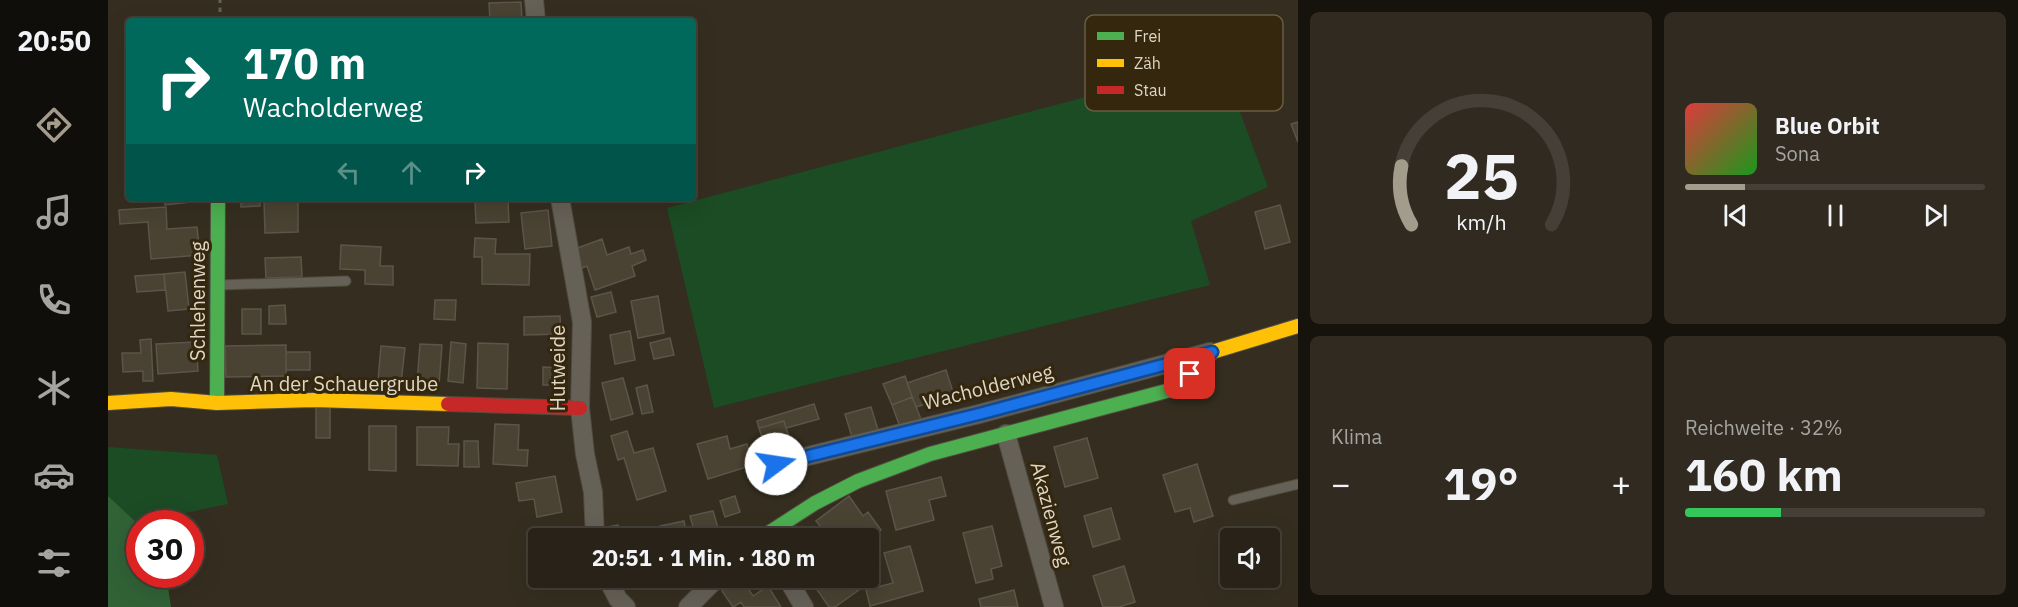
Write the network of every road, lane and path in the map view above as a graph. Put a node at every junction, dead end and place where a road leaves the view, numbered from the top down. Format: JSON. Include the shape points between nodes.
{"nodes":[{"id":1,"x":220,"y":0,"type":"edge"},
{"id":2,"x":534,"y":0,"type":"edge"},
{"id":3,"x":220,"y":18,"type":"edge"},
{"id":4,"x":536,"y":18,"type":"edge"},
{"id":5,"x":218,"y":201,"type":"edge"},
{"id":6,"x":561,"y":201,"type":"edge"},
{"id":7,"x":346,"y":281,"type":"dead end"},
{"id":8,"x":218,"y":285,"type":"junction"},
{"id":9,"x":1298,"y":326,"type":"edge"},
{"id":10,"x":1212,"y":352,"type":"junction"},
{"id":11,"x":108,"y":403,"type":"edge"},
{"id":12,"x":217,"y":403,"type":"junction"},
{"id":13,"x":580,"y":408,"type":"junction"},
{"id":14,"x":1006,"y":434,"type":"junction"},
{"id":15,"x":776,"y":464,"type":"dead end"},
{"id":16,"x":1298,"y":484,"type":"edge"},
{"id":17,"x":1233,"y":500,"type":"dead end"},
{"id":18,"x":595,"y":528,"type":"edge"},
{"id":19,"x":778,"y":528,"type":"edge"},
{"id":20,"x":612,"y":588,"type":"edge"},
{"id":21,"x":707,"y":588,"type":"edge"},
{"id":22,"x":793,"y":588,"type":"edge"},
{"id":23,"x":626,"y":607,"type":"edge"},
{"id":24,"x":688,"y":607,"type":"edge"},
{"id":25,"x":804,"y":607,"type":"edge"},
{"id":26,"x":1054,"y":607,"type":"edge"}],
"edges":[{"from":1,"to":3,"type":"path"},
{"from":2,"to":4,"type":"street"},
{"from":5,"to":8,"type":"street","name":"Schlehenweg"},
{"from":6,"to":13,"type":"street","name":"Hutweide","via":[[582,322]]},
{"from":7,"to":8,"type":"lane"},
{"from":8,"to":12,"type":"street","name":"Schlehenweg"},
{"from":9,"to":10,"type":"street","name":"Wacholderweg"},
{"from":10,"to":14,"type":"street","name":"Wacholderweg","via":[[1174,389]]},
{"from":10,"to":15,"type":"street","name":"Wacholderweg"},
{"from":11,"to":12,"type":"street","name":"An der Schauergrube","via":[[171,399]]},
{"from":12,"to":13,"type":"street","name":"An der Schauergrube","via":[[314,400]]},
{"from":13,"to":18,"type":"street","name":"Hutweide"},
{"from":14,"to":19,"type":"street","name":"Wacholderweg","via":[[930,454],[858,482],[815,503]]},
{"from":14,"to":26,"type":"street","name":"Akazienweg"},
{"from":16,"to":17,"type":"lane"},
{"from":20,"to":23,"type":"street"},
{"from":21,"to":24,"type":"street"},
{"from":22,"to":25,"type":"street"}]}
